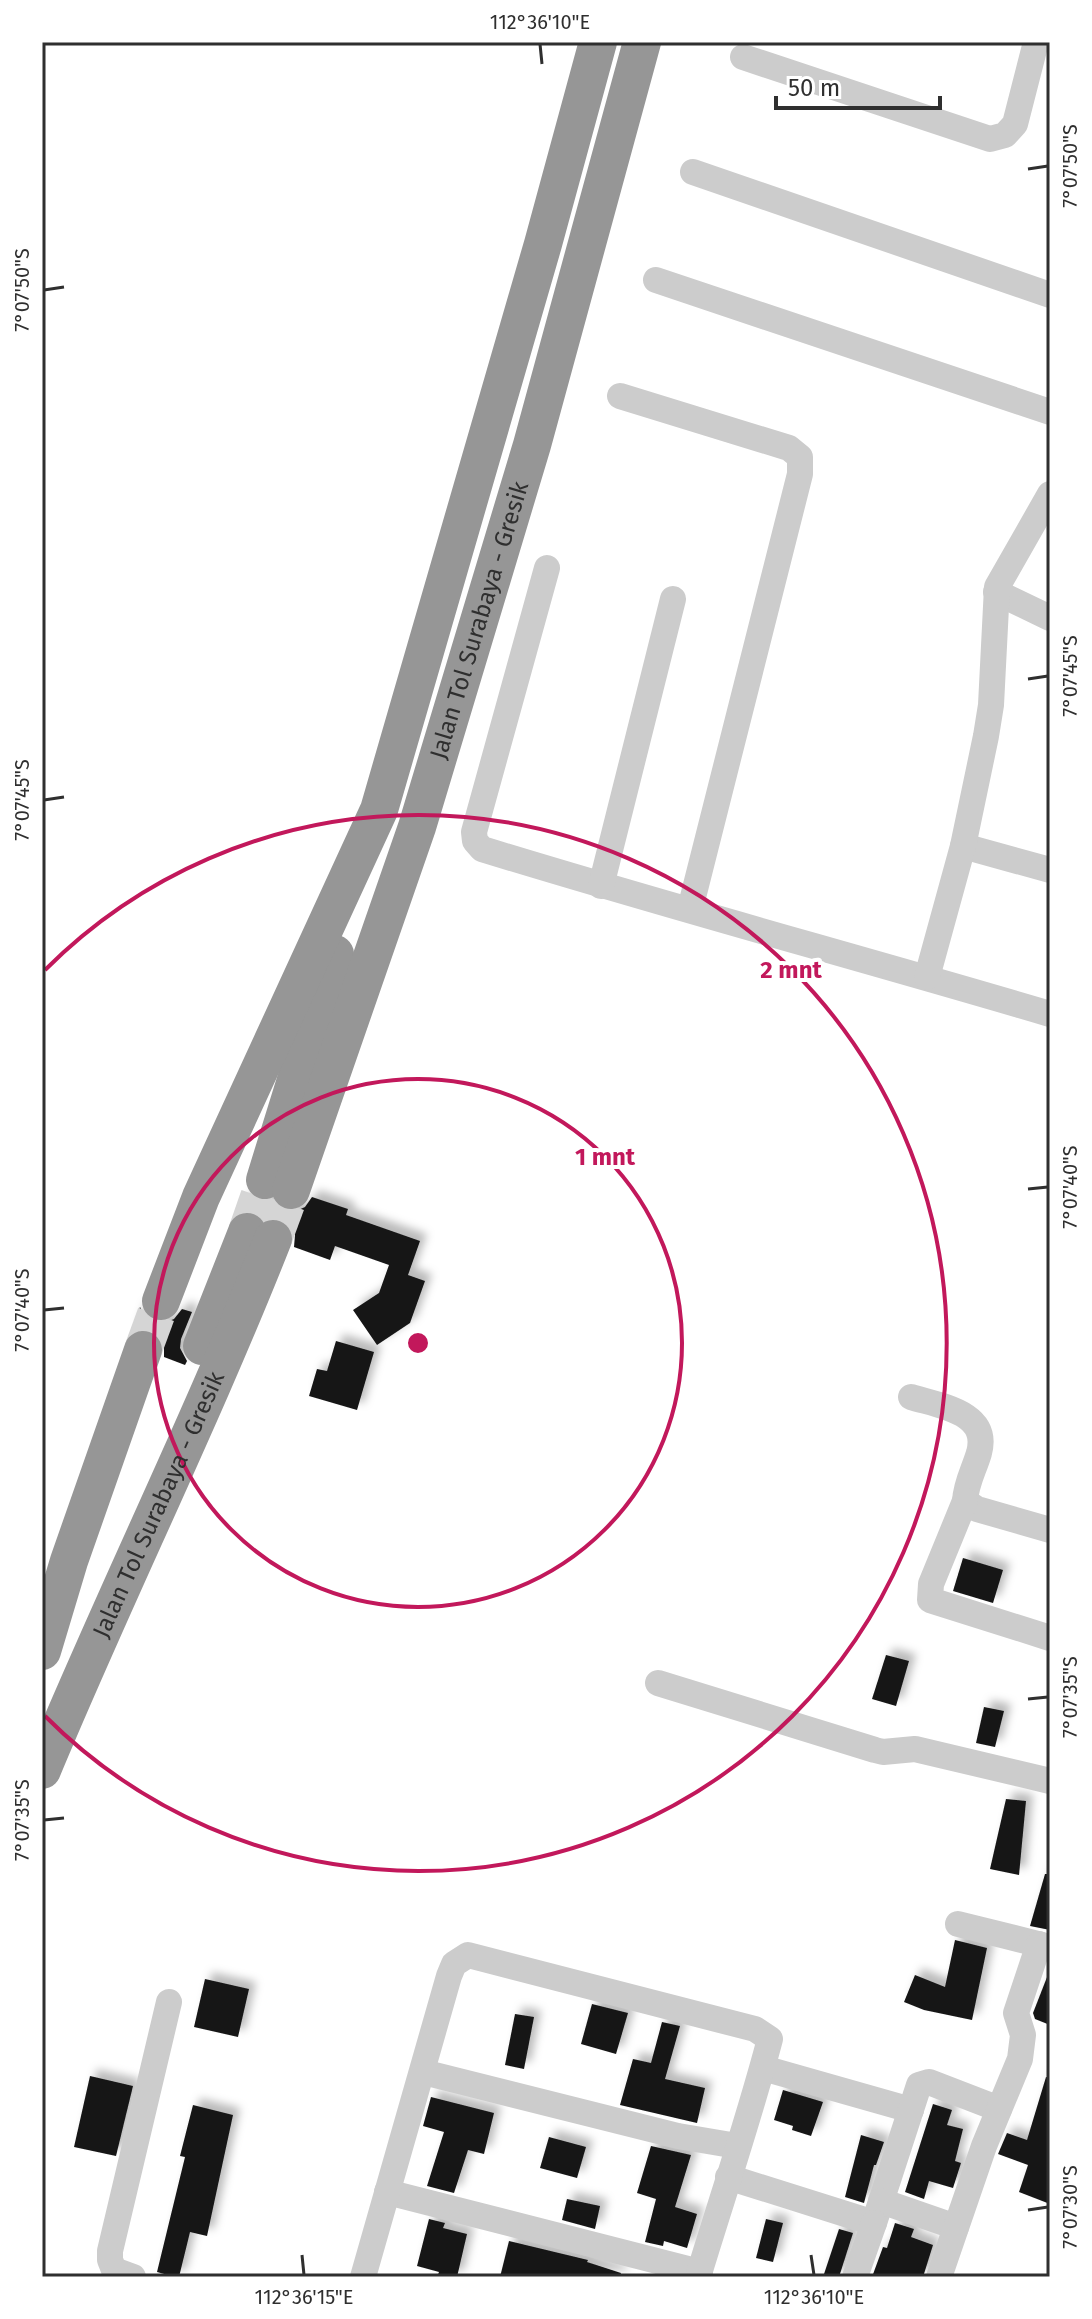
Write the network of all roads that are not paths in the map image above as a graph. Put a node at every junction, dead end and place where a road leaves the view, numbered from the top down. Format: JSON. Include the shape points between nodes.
{"nodes":[{"id":1,"x":598,"y":42,"type":"edge"},
{"id":2,"x":642,"y":42,"type":"edge"},
{"id":3,"x":1036,"y":42,"type":"edge"},
{"id":4,"x":1050,"y":50,"type":"edge"},
{"id":5,"x":743,"y":57,"type":"dead end"},
{"id":6,"x":693,"y":172,"type":"dead end"},
{"id":7,"x":656,"y":280,"type":"dead end"},
{"id":8,"x":1050,"y":295,"type":"edge"},
{"id":9,"x":620,"y":396,"type":"dead end"},
{"id":10,"x":1050,"y":412,"type":"edge"},
{"id":11,"x":1050,"y":494,"type":"edge"},
{"id":12,"x":547,"y":568,"type":"dead end"},
{"id":13,"x":996,"y":592,"type":"junction"},
{"id":14,"x":673,"y":599,"type":"dead end"},
{"id":15,"x":1050,"y":618,"type":"edge"},
{"id":16,"x":379,"y":810,"type":"junction"},
{"id":17,"x":963,"y":846,"type":"junction"},
{"id":18,"x":1050,"y":870,"type":"edge"},
{"id":19,"x":601,"y":886,"type":"junction"},
{"id":20,"x":690,"y":909,"type":"junction"},
{"id":21,"x":927,"y":977,"type":"junction"},
{"id":22,"x":1050,"y":1014,"type":"edge"},
{"id":23,"x":161,"y":1301,"type":"tunnel mouth"},
{"id":24,"x":143,"y":1350,"type":"tunnel mouth"},
{"id":25,"x":911,"y":1397,"type":"dead end"},
{"id":26,"x":965,"y":1501,"type":"junction"},
{"id":27,"x":1050,"y":1530,"type":"edge"},
{"id":28,"x":1050,"y":1638,"type":"edge"},
{"id":29,"x":42,"y":1651,"type":"edge"},
{"id":30,"x":658,"y":1683,"type":"dead end"},
{"id":31,"x":42,"y":1702,"type":"edge"},
{"id":32,"x":42,"y":1770,"type":"edge"},
{"id":33,"x":1050,"y":1781,"type":"edge"},
{"id":34,"x":958,"y":1924,"type":"dead end"},
{"id":35,"x":1045,"y":1946,"type":"edge"},
{"id":36,"x":169,"y":2002,"type":"dead end"},
{"id":37,"x":763,"y":2068,"type":"junction"},
{"id":38,"x":423,"y":2072,"type":"junction"},
{"id":39,"x":999,"y":2109,"type":"junction"},
{"id":40,"x":911,"y":2110,"type":"junction"},
{"id":41,"x":737,"y":2146,"type":"junction"},
{"id":42,"x":728,"y":2177,"type":"junction"},
{"id":43,"x":387,"y":2192,"type":"junction"},
{"id":44,"x":878,"y":2212,"type":"junction"},
{"id":45,"x":956,"y":2227,"type":"junction"},
{"id":46,"x":699,"y":2274,"type":"edge"},
{"id":47,"x":133,"y":2277,"type":"edge"},
{"id":48,"x":363,"y":2277,"type":"edge"},
{"id":49,"x":855,"y":2277,"type":"edge"},
{"id":50,"x":939,"y":2277,"type":"edge"}],
"edges":[{"from":1,"to":16,"type":"highway","name":"Jalan Tol Surabaya - Gresik"},
{"from":2,"to":16,"type":"highway","name":"Jalan Tol Surabaya - Gresik","via":[[532,445],[426,796],[278,1185]]},
{"from":3,"to":4,"type":"street"},
{"from":3,"to":5,"type":"street","via":[[1015,124],[1005,135],[990,139]]},
{"from":6,"to":8,"type":"street"},
{"from":7,"to":10,"type":"street"},
{"from":9,"to":20,"type":"street","via":[[789,448],[800,457],[800,474]]},
{"from":11,"to":13,"type":"street"},
{"from":12,"to":19,"type":"street","via":[[475,841],[482,849]]},
{"from":13,"to":15,"type":"street"},
{"from":13,"to":17,"type":"street","via":[[991,705]]},
{"from":14,"to":19,"type":"street"},
{"from":16,"to":23,"type":"highway","name":"Jalan Tol Surabaya - Gresik","via":[[201,1197]]},
{"from":17,"to":18,"type":"street"},
{"from":17,"to":21,"type":"street"},
{"from":19,"to":20,"type":"street"},
{"from":20,"to":21,"type":"street"},
{"from":21,"to":22,"type":"street"},
{"from":24,"to":29,"type":"highway"},
{"from":25,"to":26,"type":"street","via":[[964,1413],[979,1430],[982,1439]]},
{"from":26,"to":27,"type":"street"},
{"from":26,"to":28,"type":"street","via":[[931,1584],[930,1600]]},
{"from":30,"to":33,"type":"street","via":[[875,1750],[915,1749]]},
{"from":31,"to":32,"type":"highway","name":"Jalan Tol Surabaya - Gresik","via":[[260,1236],[245,1311]]},
{"from":34,"to":35,"type":"street"},
{"from":35,"to":39,"type":"street","via":[[1017,2008],[1023,2035],[1020,2059]]},
{"from":36,"to":47,"type":"street","via":[[110,2251],[114,2270]]},
{"from":37,"to":38,"type":"street","via":[[770,2039],[755,2029],[468,1955],[454,1964],[449,1976]]},
{"from":37,"to":40,"type":"street"},
{"from":37,"to":41,"type":"street"},
{"from":38,"to":41,"type":"street"},
{"from":38,"to":43,"type":"street"},
{"from":39,"to":40,"type":"street","via":[[929,2082],[919,2085]]},
{"from":39,"to":45,"type":"street"},
{"from":40,"to":44,"type":"street"},
{"from":41,"to":42,"type":"street"},
{"from":42,"to":44,"type":"street"},
{"from":42,"to":46,"type":"street"},
{"from":43,"to":46,"type":"street"},
{"from":43,"to":48,"type":"street"},
{"from":44,"to":45,"type":"street"},
{"from":44,"to":49,"type":"street"},
{"from":45,"to":50,"type":"street"}]}
